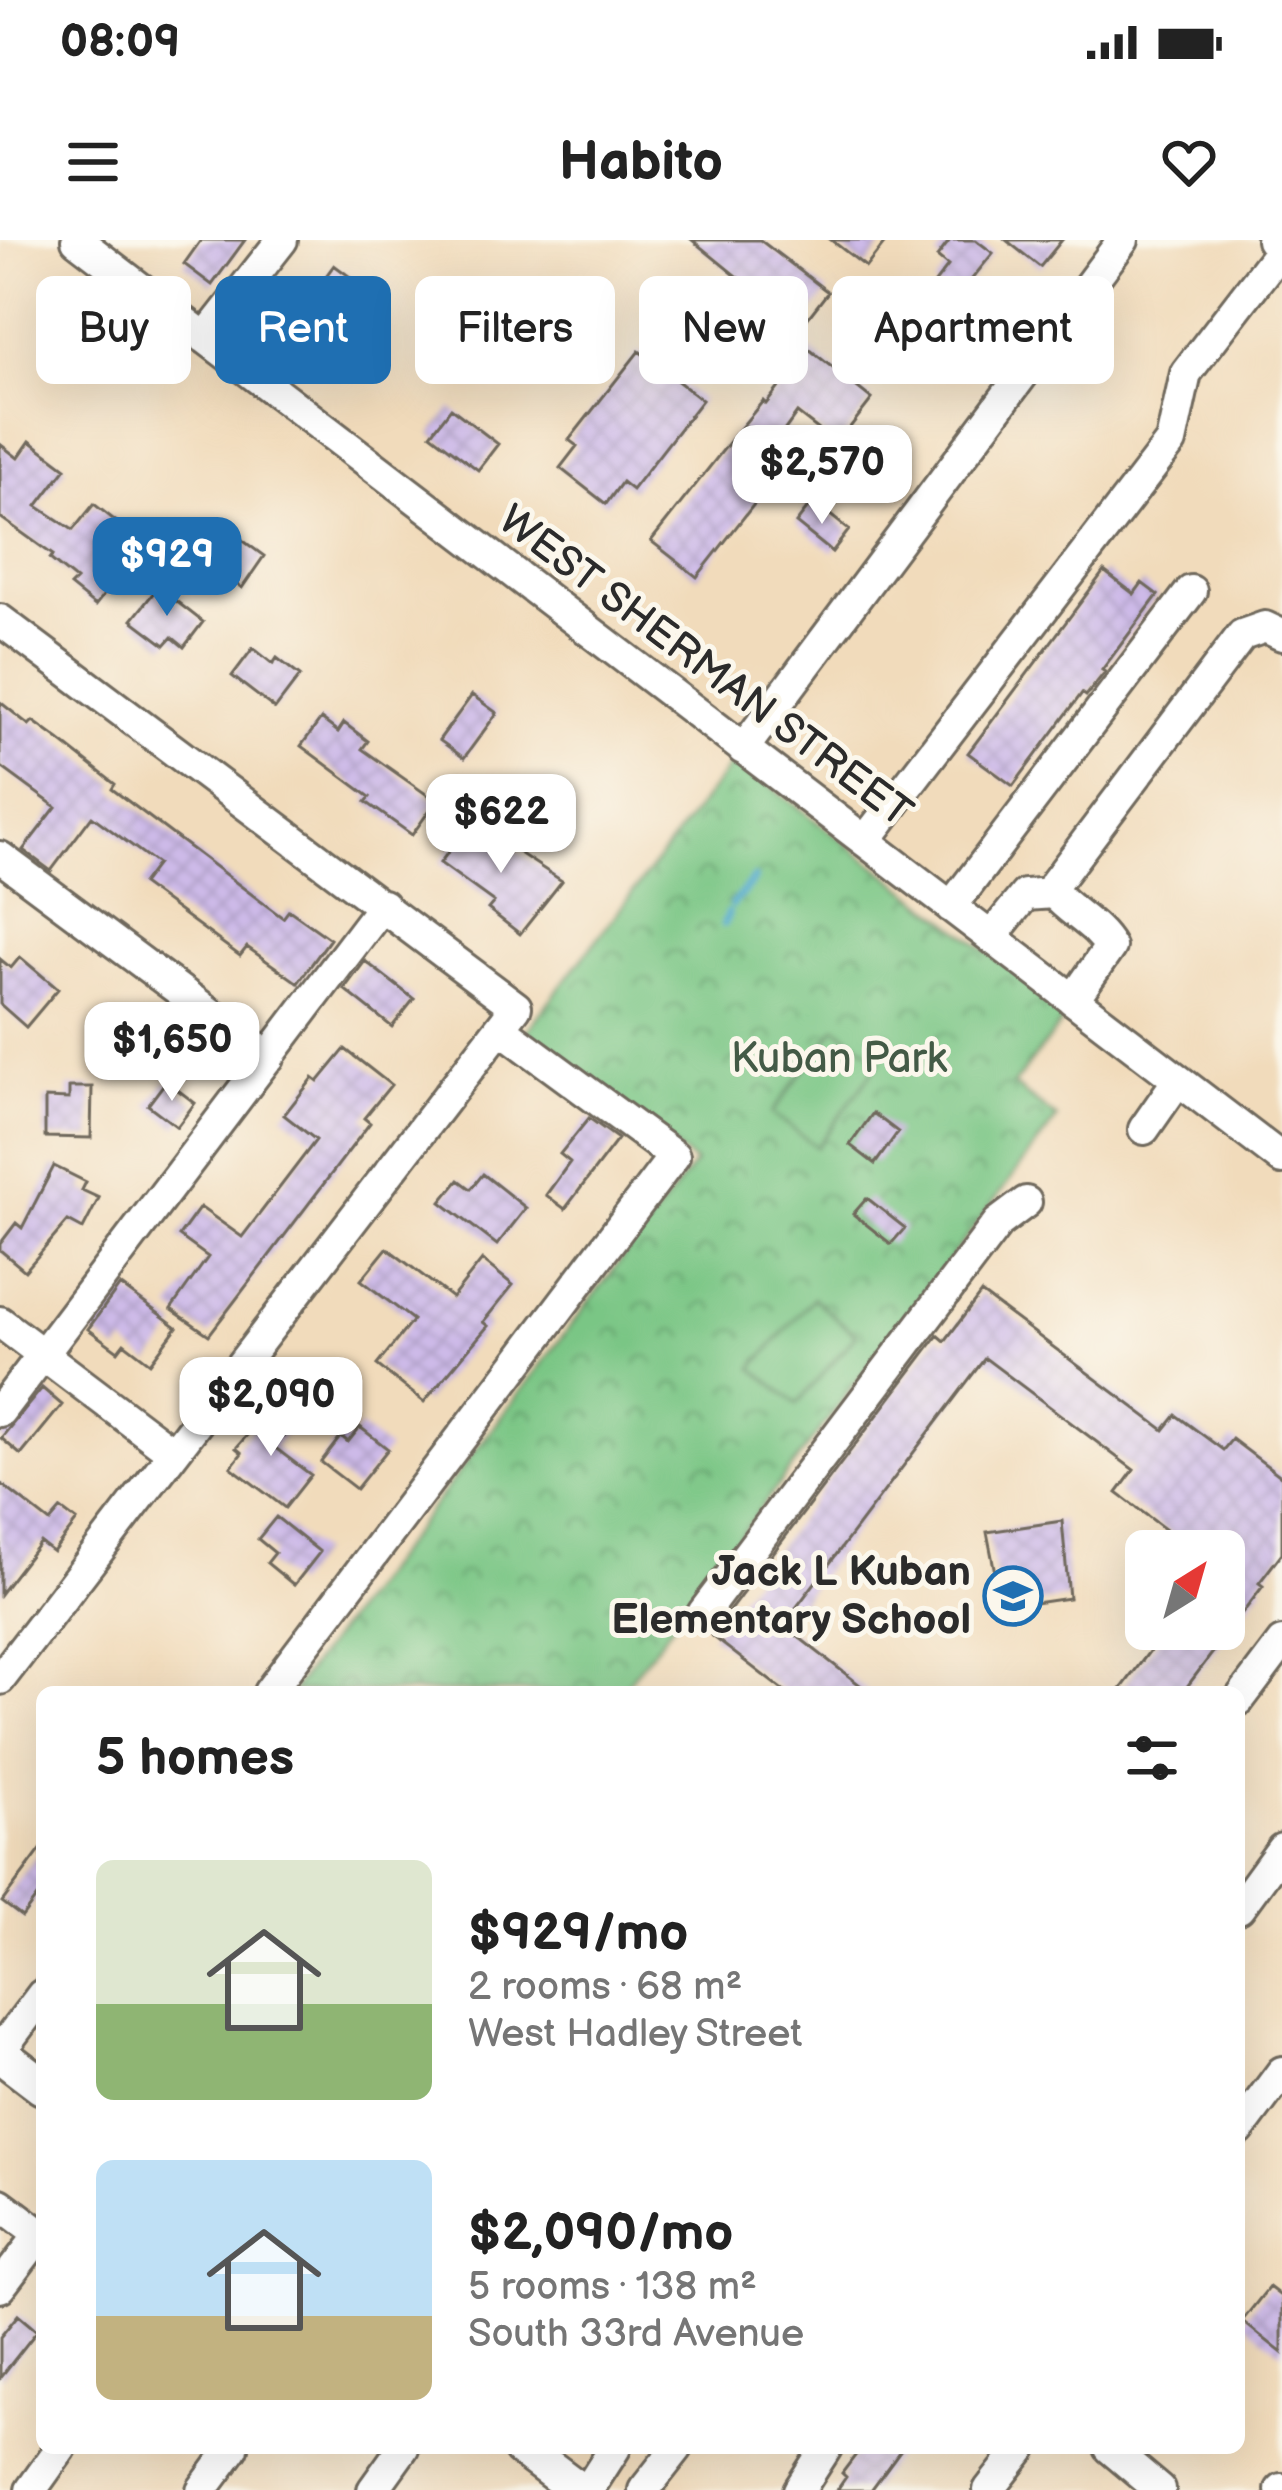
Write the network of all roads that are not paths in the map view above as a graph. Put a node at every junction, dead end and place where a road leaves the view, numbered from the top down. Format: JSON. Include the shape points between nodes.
{"nodes":[{"id":1,"x":77,"y":240,"type":"edge"},
{"id":2,"x":282,"y":240,"type":"edge"},
{"id":3,"x":1124,"y":240,"type":"edge"},
{"id":4,"x":1272,"y":240,"type":"edge"},
{"id":5,"x":1282,"y":248,"type":"edge"},
{"id":6,"x":205,"y":338,"type":"junction"},
{"id":7,"x":1191,"y":591,"type":"dead end"},
{"id":8,"x":0,"y":620,"type":"edge"},
{"id":9,"x":1282,"y":635,"type":"edge"},
{"id":10,"x":743,"y":749,"type":"junction"},
{"id":11,"x":865,"y":841,"type":"junction"},
{"id":12,"x":0,"y":857,"type":"edge"},
{"id":13,"x":1054,"y":892,"type":"junction"},
{"id":14,"x":382,"y":905,"type":"junction"},
{"id":15,"x":951,"y":907,"type":"junction"},
{"id":16,"x":991,"y":937,"type":"junction"},
{"id":17,"x":1073,"y":1000,"type":"junction"},
{"id":18,"x":508,"y":1017,"type":"junction"},
{"id":19,"x":269,"y":1057,"type":"junction"},
{"id":20,"x":1178,"y":1080,"type":"junction"},
{"id":21,"x":1144,"y":1129,"type":"dead end"},
{"id":22,"x":1282,"y":1159,"type":"edge"},
{"id":23,"x":1026,"y":1202,"type":"dead end"},
{"id":24,"x":0,"y":1322,"type":"edge"},
{"id":25,"x":43,"y":1355,"type":"junction"},
{"id":26,"x":0,"y":1411,"type":"edge"},
{"id":27,"x":172,"y":1452,"type":"junction"},
{"id":28,"x":703,"y":1613,"type":"dead end"},
{"id":29,"x":1282,"y":1642,"type":"edge"},
{"id":30,"x":0,"y":1679,"type":"edge"},
{"id":31,"x":274,"y":1686,"type":"edge"},
{"id":32,"x":1245,"y":1692,"type":"edge"},
{"id":33,"x":1282,"y":1849,"type":"edge"},
{"id":34,"x":1245,"y":1900,"type":"edge"},
{"id":35,"x":36,"y":2004,"type":"edge"},
{"id":36,"x":2,"y":2058,"type":"edge"},
{"id":37,"x":1282,"y":2072,"type":"edge"},
{"id":38,"x":36,"y":2082,"type":"edge"},
{"id":39,"x":1245,"y":2122,"type":"edge"},
{"id":40,"x":0,"y":2204,"type":"edge"},
{"id":41,"x":36,"y":2229,"type":"edge"},
{"id":42,"x":36,"y":2240,"type":"edge"},
{"id":43,"x":0,"y":2288,"type":"edge"},
{"id":44,"x":57,"y":2454,"type":"edge"},
{"id":45,"x":228,"y":2454,"type":"edge"},
{"id":46,"x":399,"y":2454,"type":"edge"},
{"id":47,"x":529,"y":2454,"type":"edge"},
{"id":48,"x":608,"y":2454,"type":"edge"},
{"id":49,"x":672,"y":2454,"type":"edge"},
{"id":50,"x":822,"y":2454,"type":"edge"},
{"id":51,"x":1017,"y":2454,"type":"edge"},
{"id":52,"x":1117,"y":2454,"type":"edge"},
{"id":53,"x":569,"y":2487,"type":"edge"},
{"id":54,"x":31,"y":2490,"type":"edge"},
{"id":55,"x":202,"y":2490,"type":"edge"},
{"id":56,"x":373,"y":2490,"type":"edge"},
{"id":57,"x":644,"y":2490,"type":"edge"},
{"id":58,"x":799,"y":2490,"type":"edge"},
{"id":59,"x":989,"y":2490,"type":"edge"},
{"id":60,"x":1160,"y":2490,"type":"edge"}],
"edges":[{"from":1,"to":6,"type":"street","name":"WEST SHERMAN STREET"},
{"from":2,"to":6,"type":"street"},
{"from":3,"to":10,"type":"street"},
{"from":4,"to":5,"type":"street"},
{"from":5,"to":11,"type":"street","via":[[1186,373],[1171,442]]},
{"from":6,"to":10,"type":"street","name":"WEST SHERMAN STREET"},
{"from":7,"to":15,"type":"street"},
{"from":8,"to":14,"type":"street"},
{"from":9,"to":13,"type":"street","via":[[1265,627],[1242,634]]},
{"from":10,"to":11,"type":"street","name":"WEST SHERMAN STREET"},
{"from":11,"to":15,"type":"street","name":"WEST SHERMAN STREET"},
{"from":12,"to":19,"type":"street"},
{"from":13,"to":16,"type":"street","via":[[1025,895]]},
{"from":13,"to":17,"type":"street","via":[[1111,947]]},
{"from":14,"to":18,"type":"street"},
{"from":14,"to":19,"type":"street"},
{"from":15,"to":16,"type":"street","name":"WEST SHERMAN STREET"},
{"from":16,"to":17,"type":"street","name":"WEST SHERMAN STREET"},
{"from":17,"to":20,"type":"street","name":"WEST SHERMAN STREET"},
{"from":18,"to":27,"type":"street"},
{"from":18,"to":31,"type":"street","via":[[674,1156]]},
{"from":19,"to":25,"type":"street"},
{"from":20,"to":21,"type":"street"},
{"from":20,"to":22,"type":"street","name":"WEST SHERMAN STREET"},
{"from":23,"to":28,"type":"street","via":[[998,1223]]},
{"from":24,"to":25,"type":"street"},
{"from":25,"to":26,"type":"street"},
{"from":25,"to":27,"type":"street"},
{"from":27,"to":30,"type":"street"},
{"from":29,"to":32,"type":"street"},
{"from":33,"to":34,"type":"street"},
{"from":35,"to":36,"type":"street"},
{"from":36,"to":38,"type":"main road"},
{"from":37,"to":39,"type":"street"},
{"from":40,"to":41,"type":"street"},
{"from":42,"to":43,"type":"street"},
{"from":44,"to":54,"type":"street"},
{"from":45,"to":55,"type":"street"},
{"from":46,"to":56,"type":"street"},
{"from":47,"to":53,"type":"main road"},
{"from":48,"to":53,"type":"street"},
{"from":49,"to":57,"type":"street"},
{"from":50,"to":58,"type":"street"},
{"from":51,"to":59,"type":"street"},
{"from":52,"to":60,"type":"street"}]}
